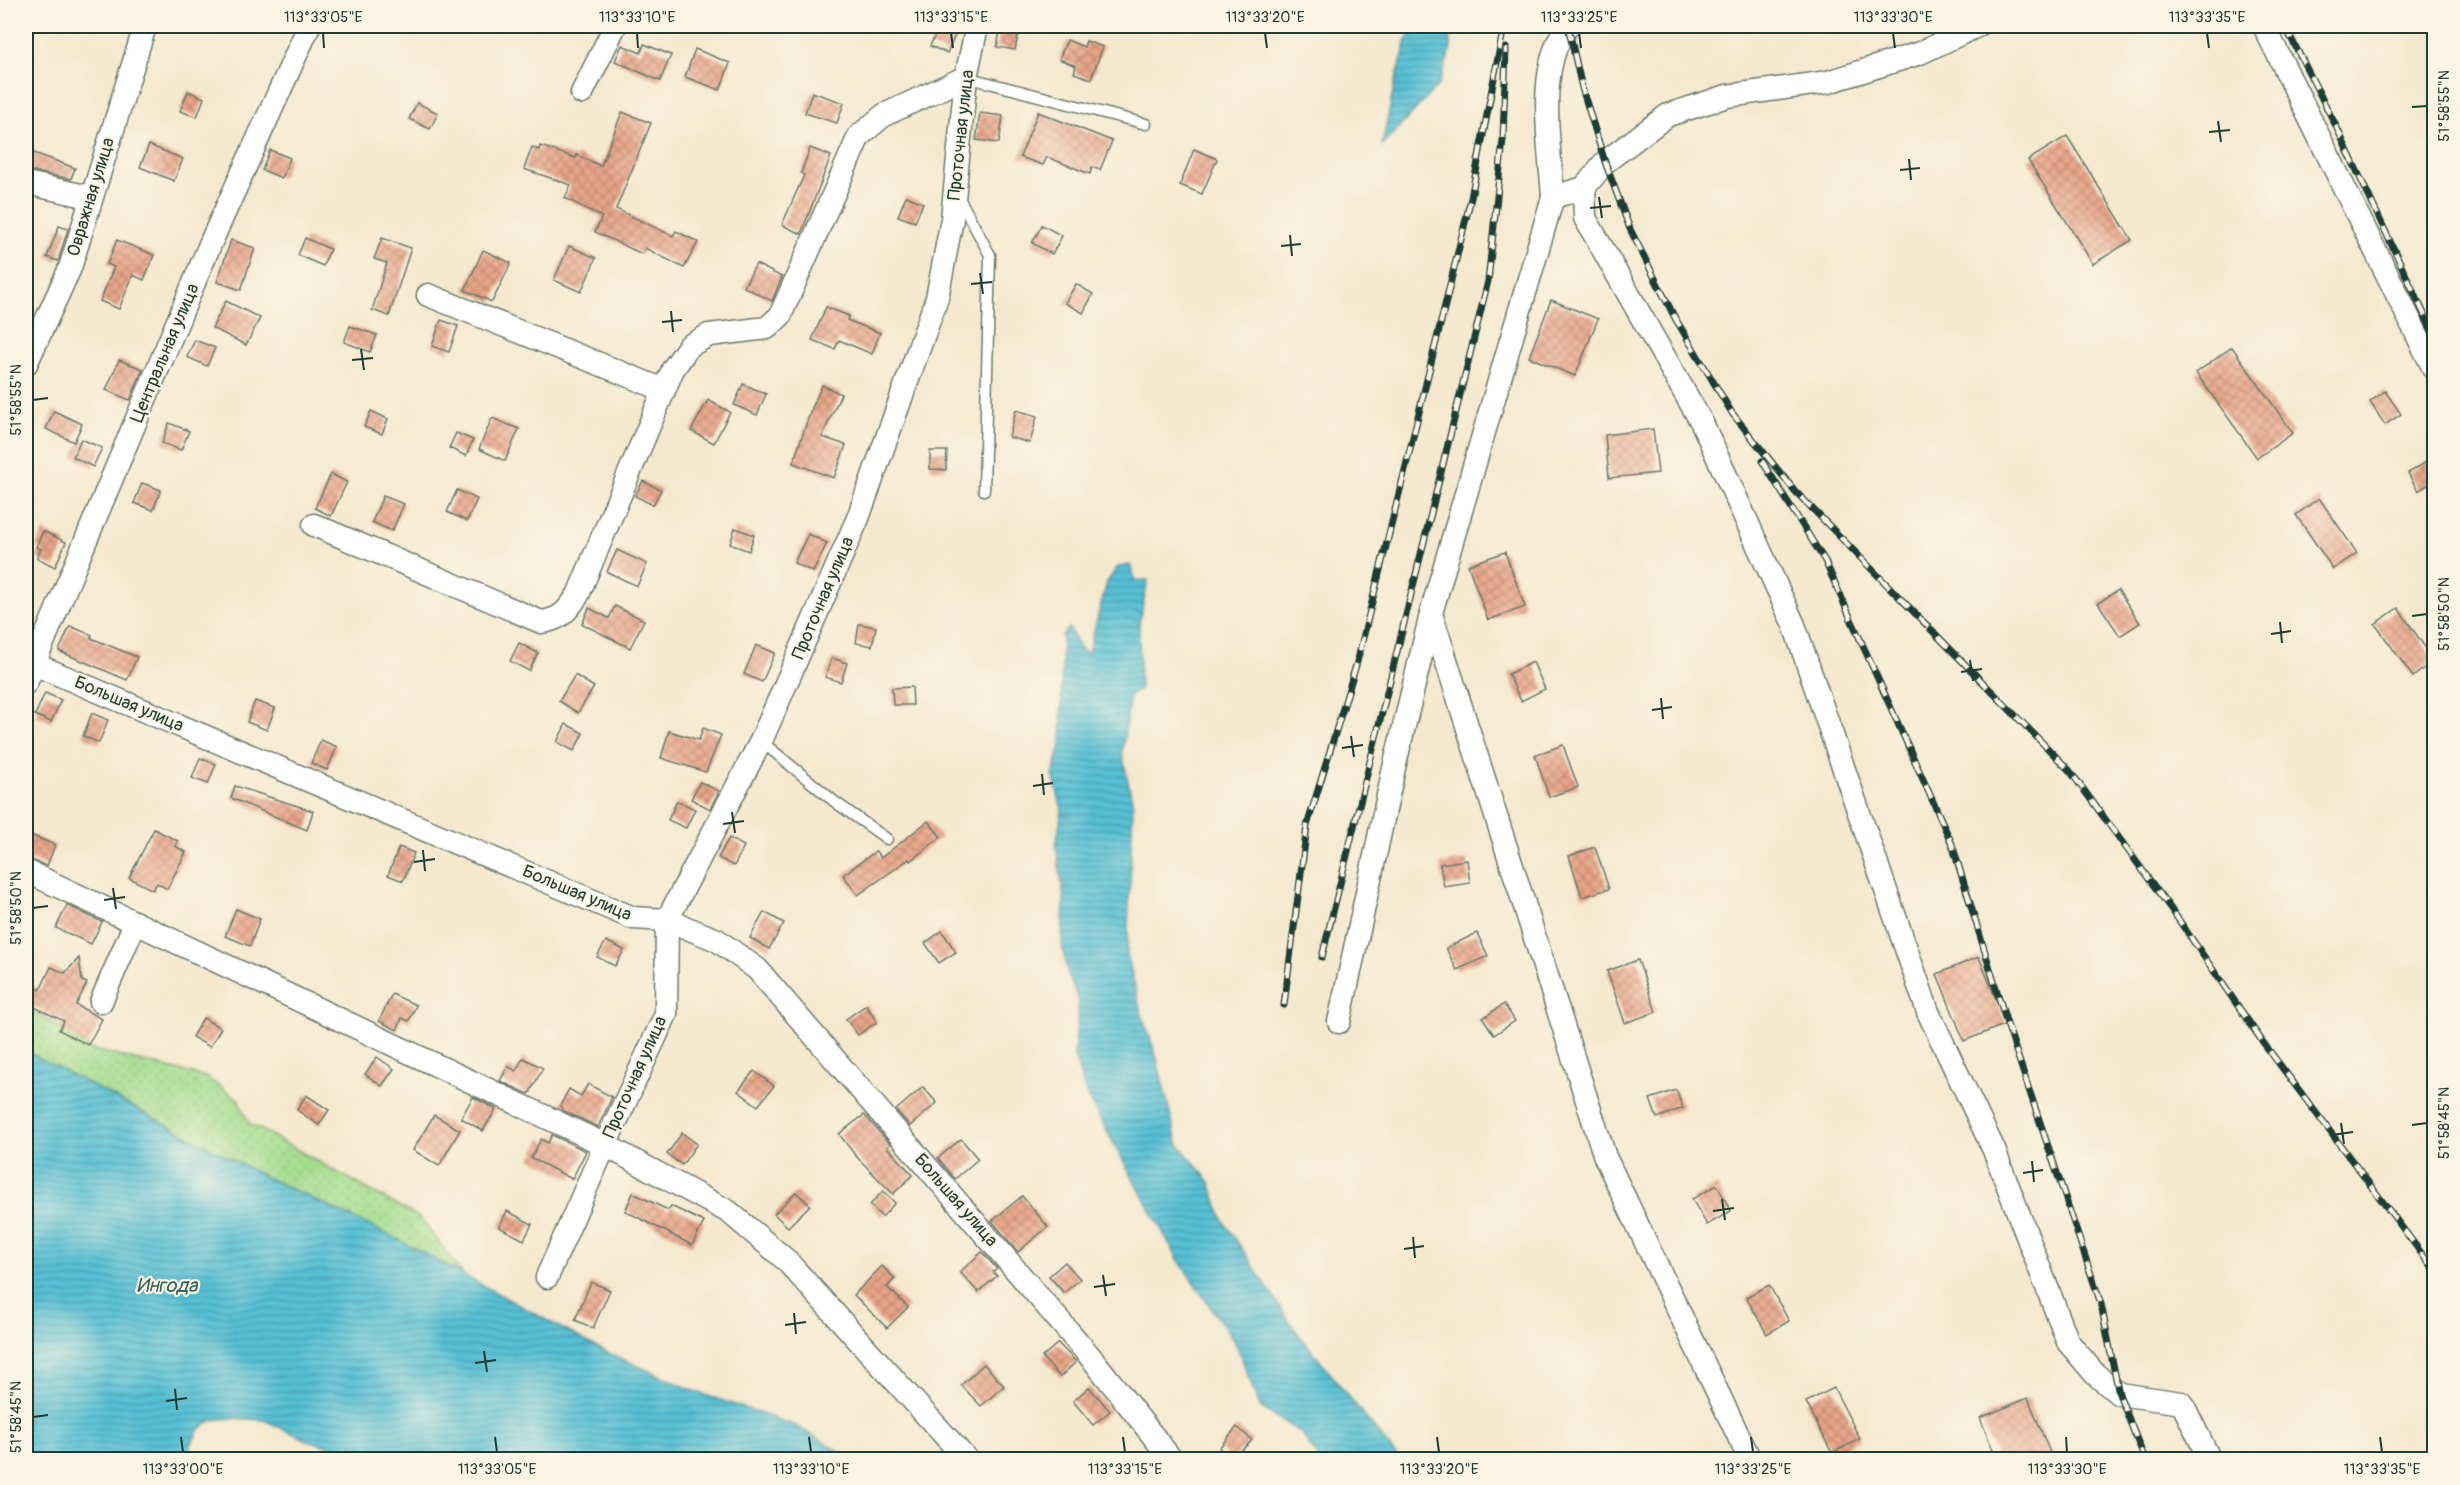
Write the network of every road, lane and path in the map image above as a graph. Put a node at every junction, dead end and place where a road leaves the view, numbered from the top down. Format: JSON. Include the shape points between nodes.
{"nodes":[{"id":1,"x":145,"y":26,"type":"edge"},
{"id":2,"x":309,"y":26,"type":"edge"},
{"id":3,"x":615,"y":26,"type":"edge"},
{"id":4,"x":977,"y":26,"type":"edge"},
{"id":5,"x":1568,"y":26,"type":"edge"},
{"id":6,"x":1977,"y":26,"type":"edge"},
{"id":7,"x":2264,"y":26,"type":"edge"},
{"id":8,"x":966,"y":77,"type":"junction"},
{"id":9,"x":582,"y":93,"type":"dead end"},
{"id":10,"x":1146,"y":124,"type":"dead end"},
{"id":11,"x":26,"y":183,"type":"edge"},
{"id":12,"x":1584,"y":188,"type":"junction"},
{"id":13,"x":955,"y":191,"type":"junction"},
{"id":14,"x":1553,"y":197,"type":"junction"},
{"id":15,"x":90,"y":198,"type":"junction"},
{"id":16,"x":428,"y":295,"type":"dead end"},
{"id":17,"x":26,"y":364,"type":"edge"},
{"id":18,"x":2434,"y":369,"type":"edge"},
{"id":19,"x":664,"y":390,"type":"junction"},
{"id":20,"x":984,"y":490,"type":"dead end"},
{"id":21,"x":314,"y":525,"type":"dead end"},
{"id":22,"x":1431,"y":613,"type":"junction"},
{"id":23,"x":30,"y":674,"type":"edge"},
{"id":24,"x":761,"y":741,"type":"junction"},
{"id":25,"x":886,"y":839,"type":"dead end"},
{"id":26,"x":26,"y":871,"type":"edge"},
{"id":27,"x":667,"y":920,"type":"junction"},
{"id":28,"x":135,"y":923,"type":"junction"},
{"id":29,"x":101,"y":1002,"type":"dead end"},
{"id":30,"x":1340,"y":1022,"type":"dead end"},
{"id":31,"x":604,"y":1145,"type":"junction"},
{"id":32,"x":547,"y":1276,"type":"dead end"},
{"id":33,"x":967,"y":1460,"type":"edge"},
{"id":34,"x":1172,"y":1460,"type":"edge"},
{"id":35,"x":1750,"y":1460,"type":"edge"},
{"id":36,"x":2210,"y":1460,"type":"edge"}],
"edges":[{"from":1,"to":15,"type":"street","name":"Овражная улица"},
{"from":2,"to":23,"type":"street","name":"Центральная улица","via":[[211,242]]},
{"from":3,"to":9,"type":"street"},
{"from":4,"to":8,"type":"street","name":"Проточная улица"},
{"from":5,"to":14,"type":"street","via":[[1549,72],[1547,110]]},
{"from":6,"to":12,"type":"street","via":[[1920,53],[1828,82],[1727,96],[1668,116],[1605,162]]},
{"from":7,"to":18,"type":"street"},
{"from":8,"to":10,"type":"lane"},
{"from":8,"to":13,"type":"street","name":"Проточная улица"},
{"from":8,"to":19,"type":"street","via":[[884,115],[859,136],[780,316],[767,328],[709,335],[689,345]]},
{"from":11,"to":15,"type":"street"},
{"from":12,"to":14,"type":"street"},
{"from":12,"to":36,"type":"street","via":[[1584,218],[1702,423],[1794,625],[1928,1012],[1994,1150],[2068,1342],[2095,1374],[2119,1394],[2182,1403]]},
{"from":13,"to":20,"type":"lane","via":[[990,255]]},
{"from":13,"to":24,"type":"street","name":"Проточная улица","via":[[937,298],[858,518]]},
{"from":14,"to":22,"type":"street"},
{"from":15,"to":17,"type":"street","name":"Овражная улица","via":[[70,268]]},
{"from":16,"to":19,"type":"street"},
{"from":19,"to":21,"type":"street","via":[[578,595],[566,614],[554,621],[541,622]]},
{"from":22,"to":30,"type":"street"},
{"from":22,"to":35,"type":"street","via":[[1605,1156]]},
{"from":23,"to":27,"type":"street","name":"Большая улица","via":[[633,918]]},
{"from":24,"to":25,"type":"lane"},
{"from":24,"to":27,"type":"street","name":"Проточная улица"},
{"from":26,"to":28,"type":"street"},
{"from":27,"to":31,"type":"street","name":"Проточная улица","via":[[666,1014]]},
{"from":27,"to":34,"type":"street","name":"Большая улица","via":[[717,939],[758,969],[1094,1360]]},
{"from":28,"to":29,"type":"street"},
{"from":28,"to":31,"type":"street"},
{"from":31,"to":32,"type":"street","name":"Проточная улица"},
{"from":31,"to":33,"type":"street","via":[[729,1212],[786,1260]]}]}
